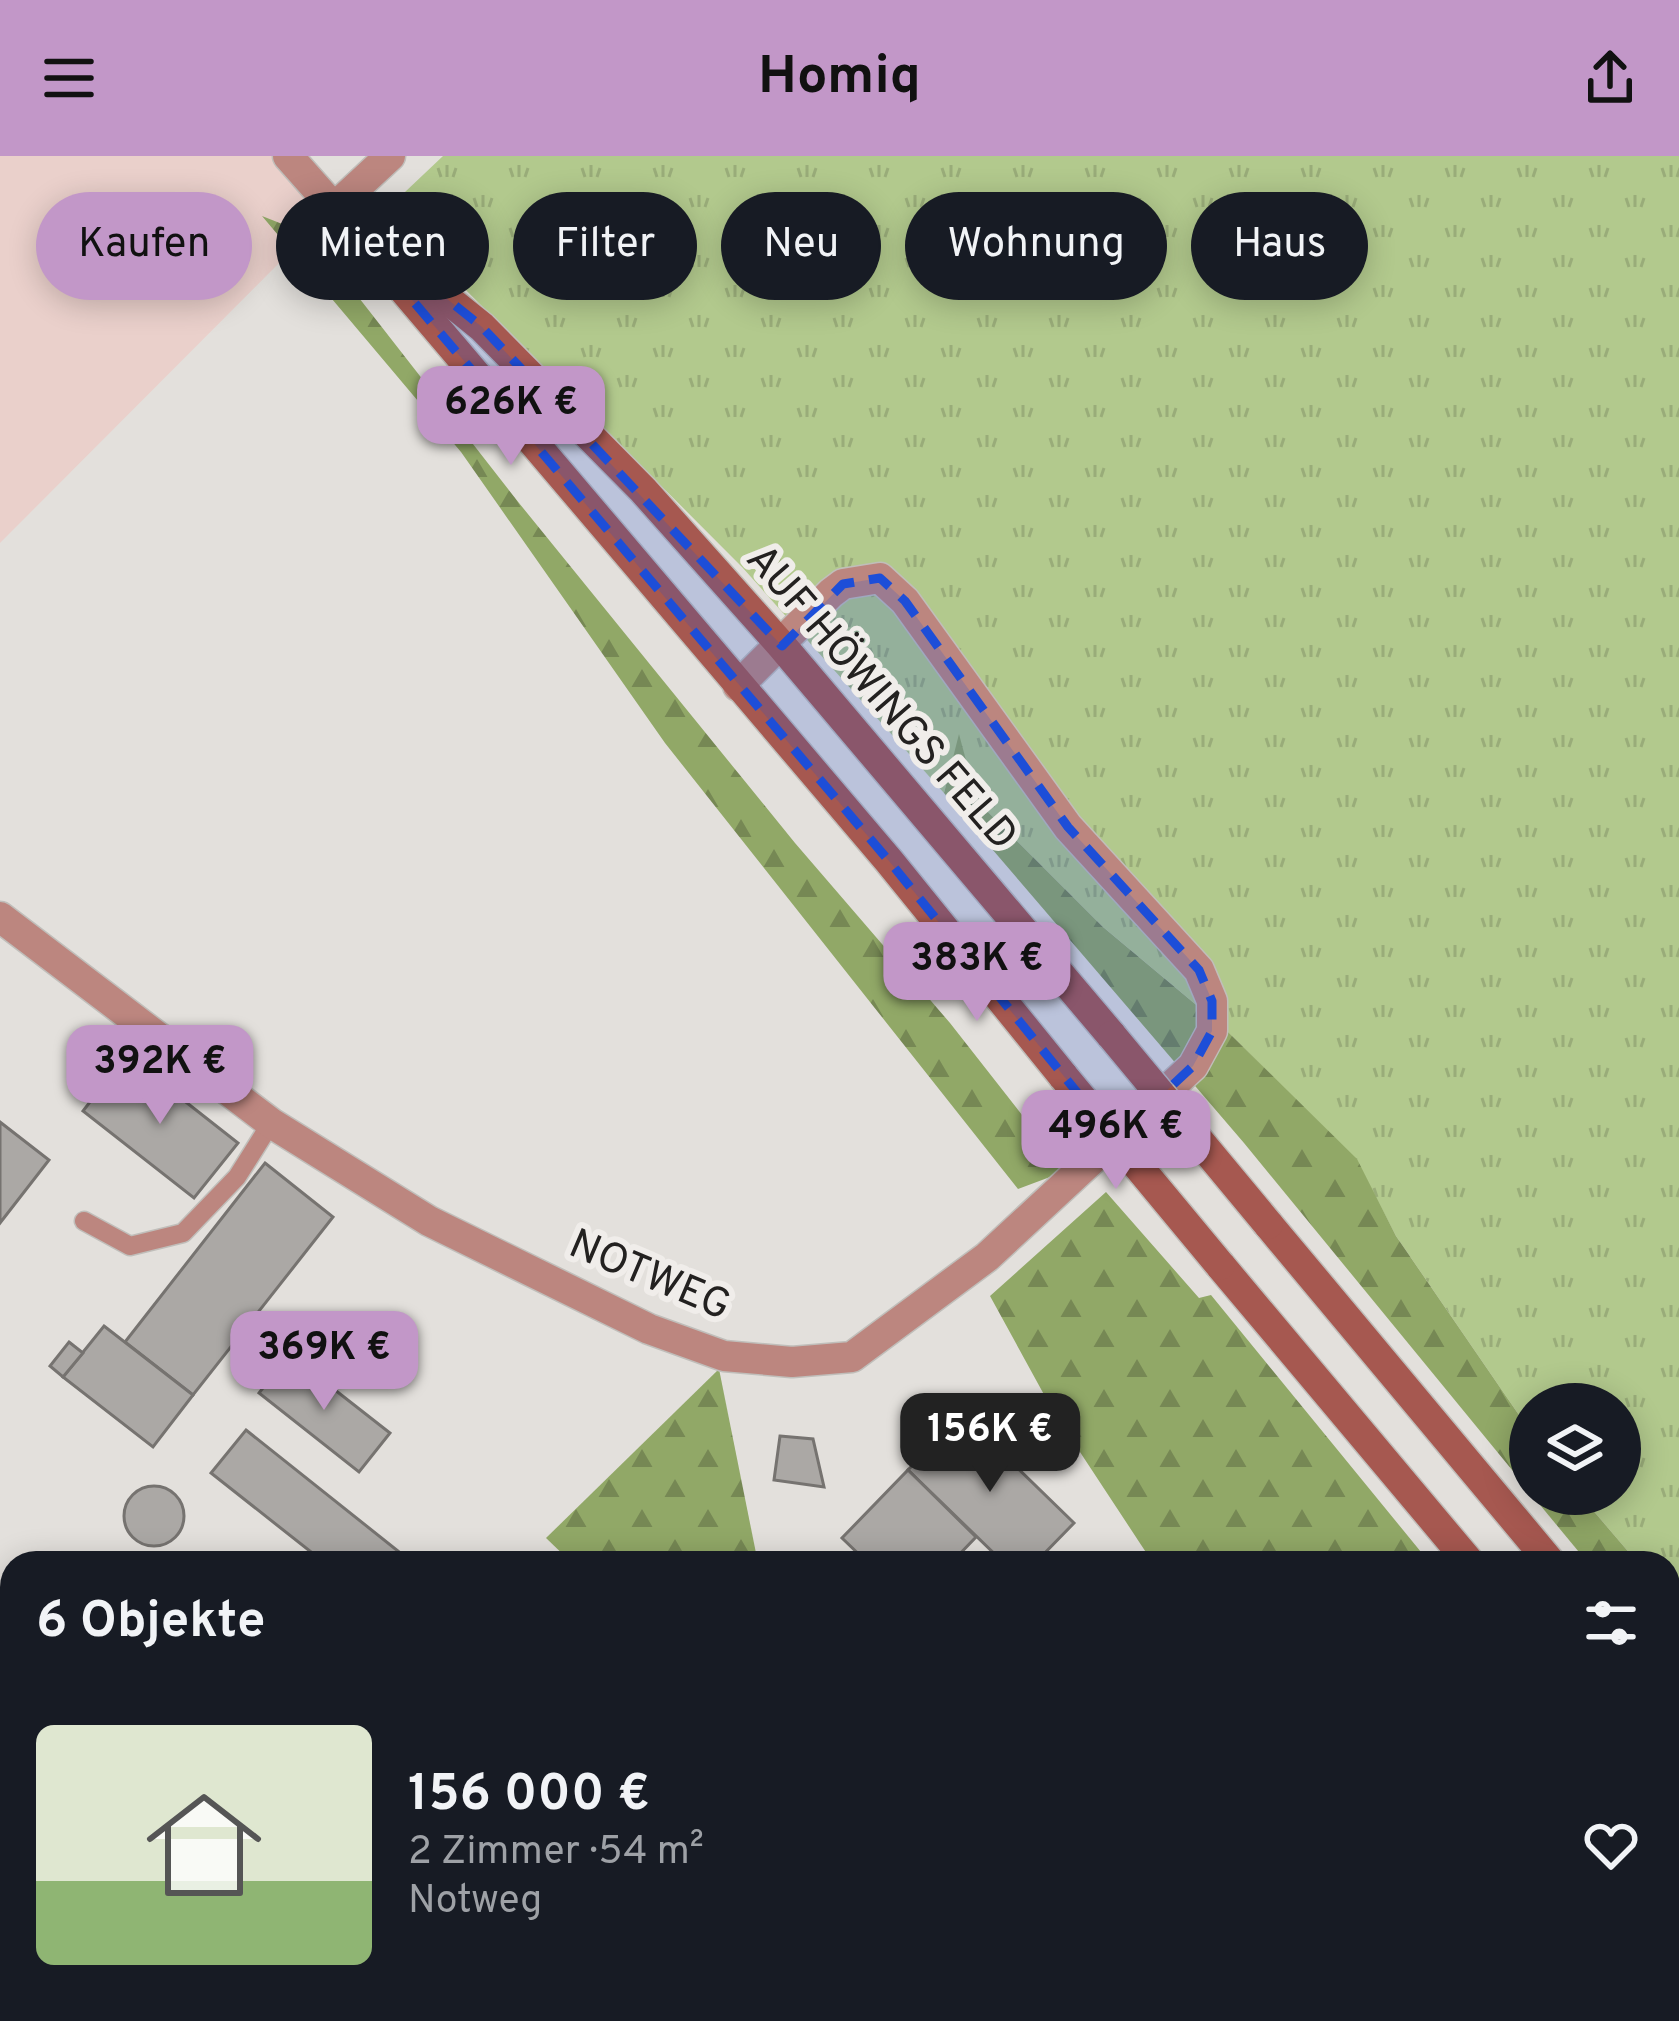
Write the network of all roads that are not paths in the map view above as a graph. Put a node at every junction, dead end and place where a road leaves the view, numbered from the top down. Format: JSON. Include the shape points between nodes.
{"nodes":[{"id":1,"x":288,"y":156,"type":"edge"},
{"id":2,"x":390,"y":156,"type":"edge"},
{"id":3,"x":320,"y":192,"type":"edge"},
{"id":4,"x":351,"y":192,"type":"edge"},
{"id":5,"x":412,"y":300,"type":"edge"},
{"id":6,"x":449,"y":300,"type":"edge"},
{"id":7,"x":782,"y":646,"type":"junction"},
{"id":8,"x":738,"y":686,"type":"junction"},
{"id":9,"x":0,"y":917,"type":"edge"},
{"id":10,"x":271,"y":1123,"type":"junction"},
{"id":11,"x":84,"y":1222,"type":"dead end"},
{"id":12,"x":1460,"y":1551,"type":"edge"},
{"id":13,"x":1541,"y":1551,"type":"edge"}],
"edges":[{"from":1,"to":3,"type":"street","name":"AUF HÖWINGS FELD"},
{"from":2,"to":4,"type":"street"},
{"from":5,"to":8,"type":"main road","name":"AUF HÖWINGS FELD"},
{"from":6,"to":7,"type":"main road","name":"AUF HÖWINGS FELD","via":[[644,490]]},
{"from":7,"to":8,"type":"street","name":"NOTWEG"},
{"from":7,"to":10,"type":"street","name":"NOTWEG","via":[[843,584],[880,578],[905,601],[1067,827],[1199,970],[1212,1001],[1212,1031],[1193,1066],[987,1257],[852,1357],[792,1362],[724,1356],[649,1329],[429,1221]]},
{"from":7,"to":13,"type":"main road","name":"AUF HÖWINGS FELD","bridge":true},
{"from":8,"to":12,"type":"main road","name":"AUF HÖWINGS FELD","bridge":true},
{"from":9,"to":10,"type":"street","name":"NOTWEG"},
{"from":10,"to":11,"type":"lane","via":[[237,1177],[183,1233],[130,1246]]}]}
